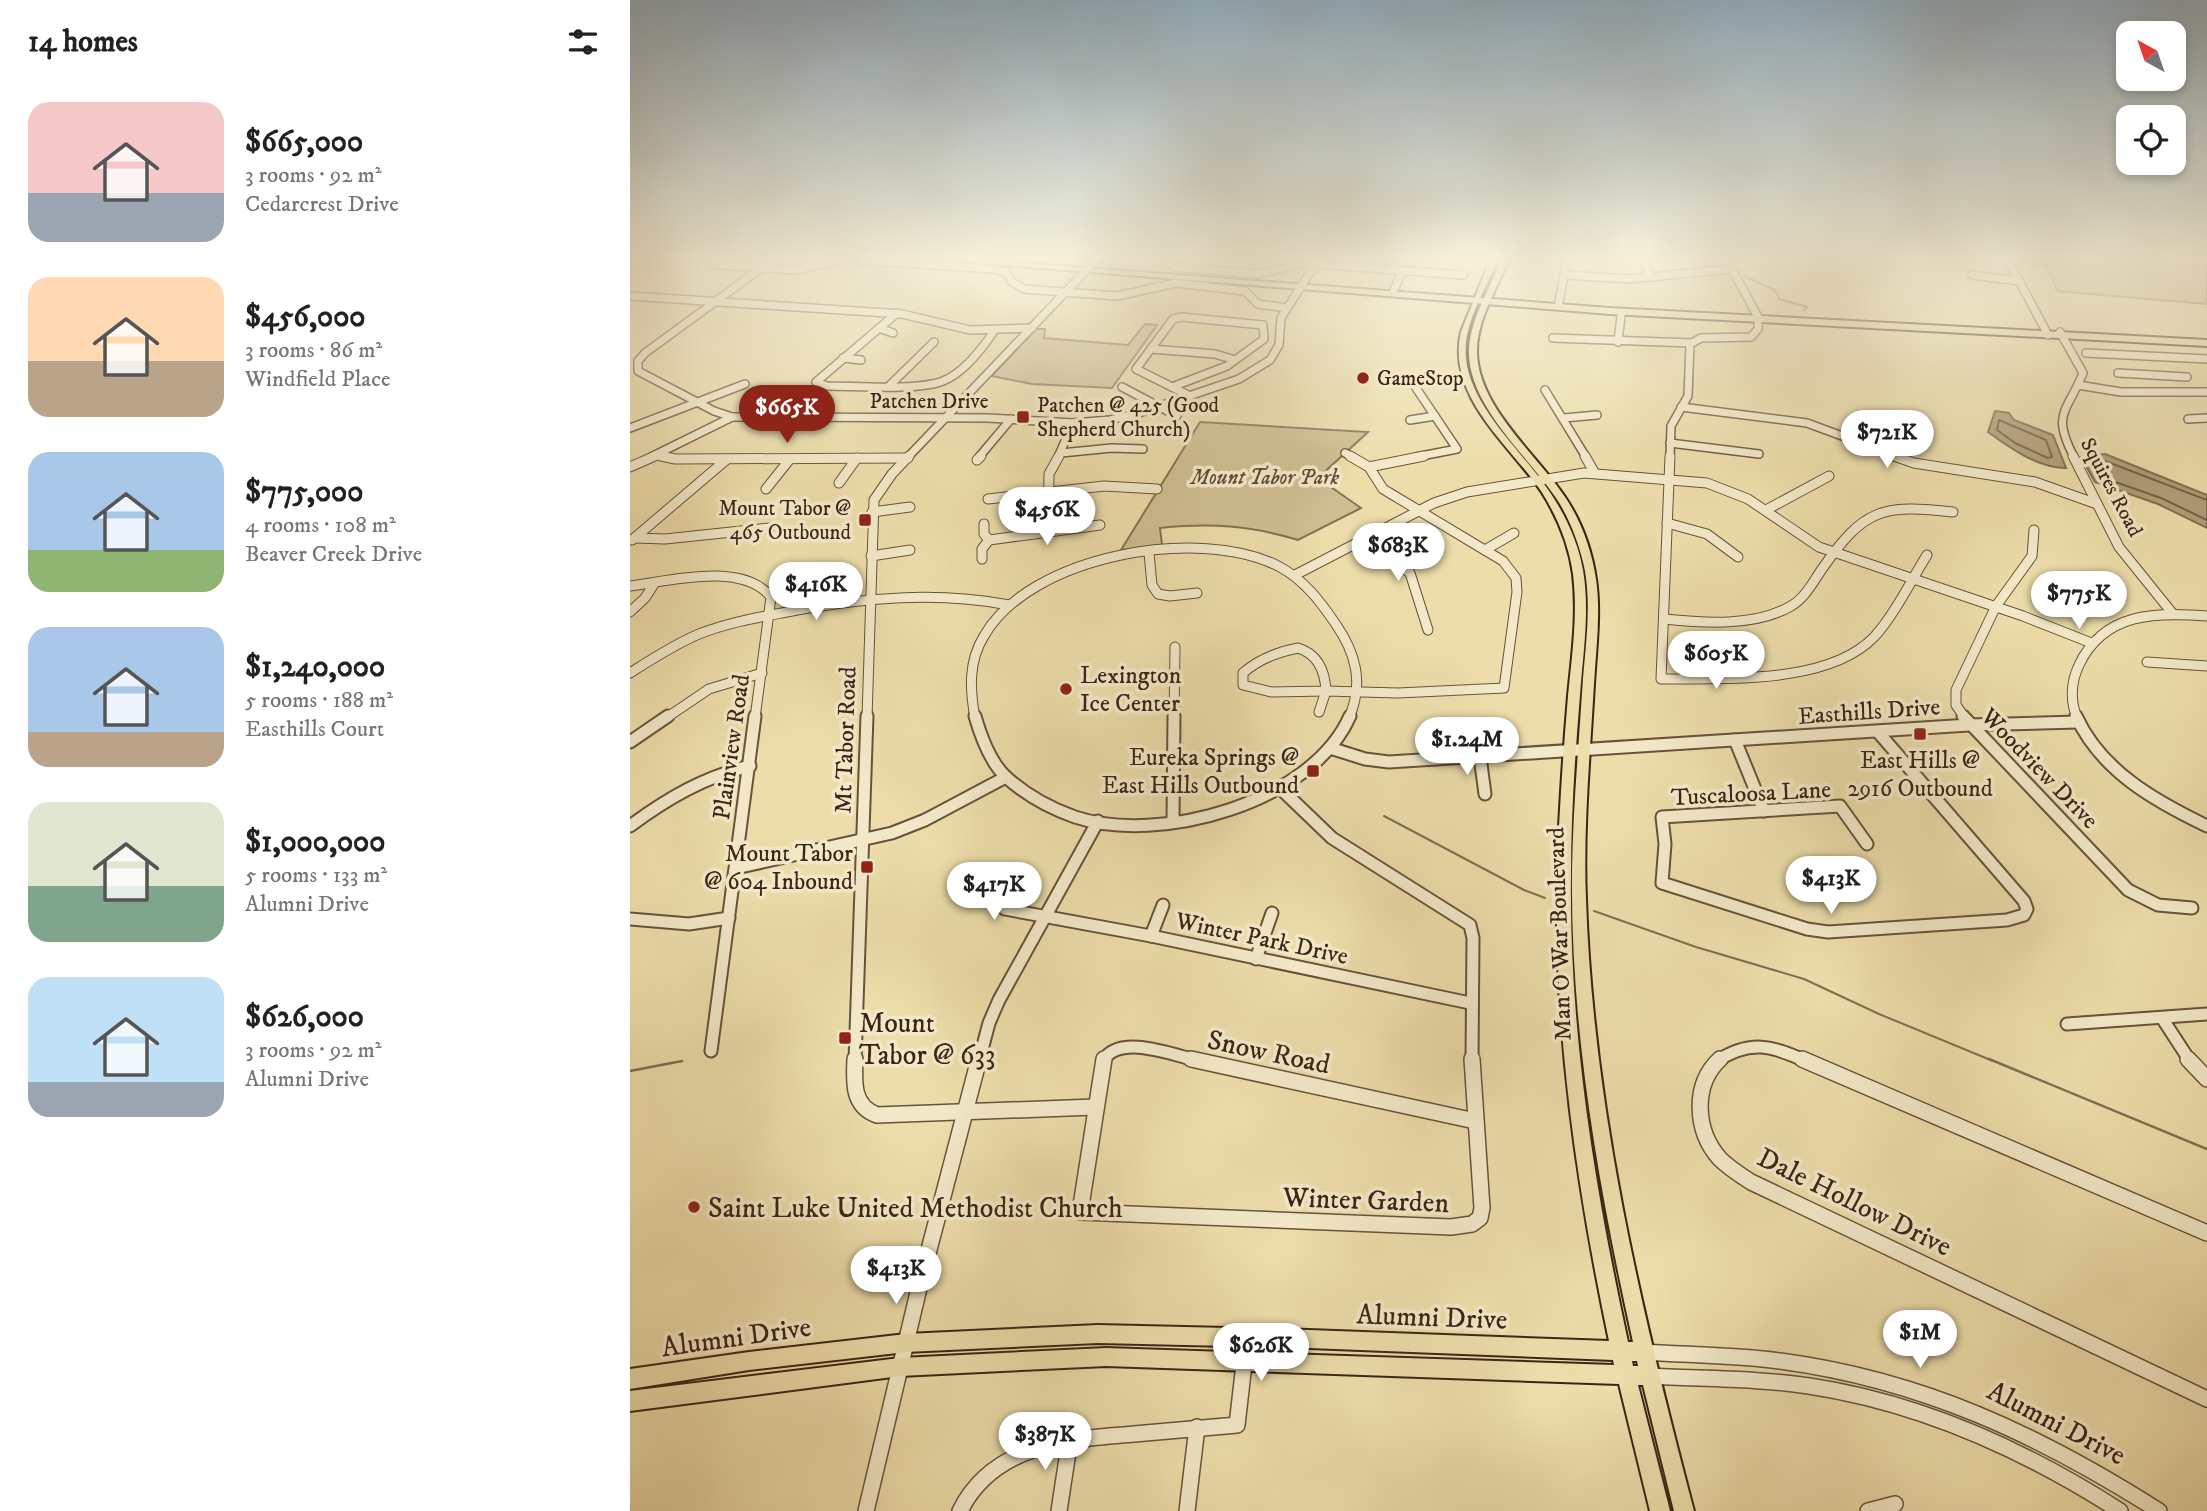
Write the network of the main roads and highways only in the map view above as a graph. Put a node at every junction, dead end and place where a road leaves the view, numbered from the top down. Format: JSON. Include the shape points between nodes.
{"nodes":[{"id":1,"x":1469,"y":329,"type":"edge"},
{"id":2,"x":1961,"y":329,"type":"edge"},
{"id":3,"x":2207,"y":341,"type":"edge"},
{"id":4,"x":1541,"y":478,"type":"junction"},
{"id":5,"x":1621,"y":1350,"type":"junction"},
{"id":6,"x":1643,"y":1352,"type":"junction"},
{"id":7,"x":1625,"y":1376,"type":"junction"},
{"id":8,"x":1649,"y":1376,"type":"junction"},
{"id":9,"x":630,"y":1379,"type":"edge"},
{"id":10,"x":630,"y":1401,"type":"edge"},
{"id":11,"x":1660,"y":1511,"type":"edge"},
{"id":12,"x":1684,"y":1511,"type":"edge"}],
"edges":[{"from":1,"to":4,"type":"main road","name":"Man O War Boulevard","via":[[1462,343],[1465,376],[1480,404]]},
{"from":2,"to":3,"type":"highway"},
{"from":4,"to":5,"type":"main road","name":"Man O War Boulevard","via":[[1572,547],[1578,572],[1564,909],[1571,1039],[1588,1179]]},
{"from":4,"to":6,"type":"main road","name":"Man O War Boulevard","via":[[1573,521],[1591,580],[1579,873],[1584,1000],[1607,1172]]},
{"from":5,"to":6,"type":"main road","name":"Alumni Drive"},
{"from":5,"to":7,"type":"main road","name":"Man O War Boulevard"},
{"from":5,"to":9,"type":"main road","name":"Alumni Drive","via":[[1098,1334],[906,1343]]},
{"from":6,"to":8,"type":"main road","name":"Man O War Boulevard"},
{"from":7,"to":8,"type":"main road","name":"Alumni Drive"},
{"from":7,"to":10,"type":"main road","name":"Alumni Drive","via":[[1106,1357],[900,1367]]},
{"from":7,"to":11,"type":"main road","name":"Man O War Boulevard"},
{"from":8,"to":12,"type":"main road","name":"Man O War Boulevard"}]}
